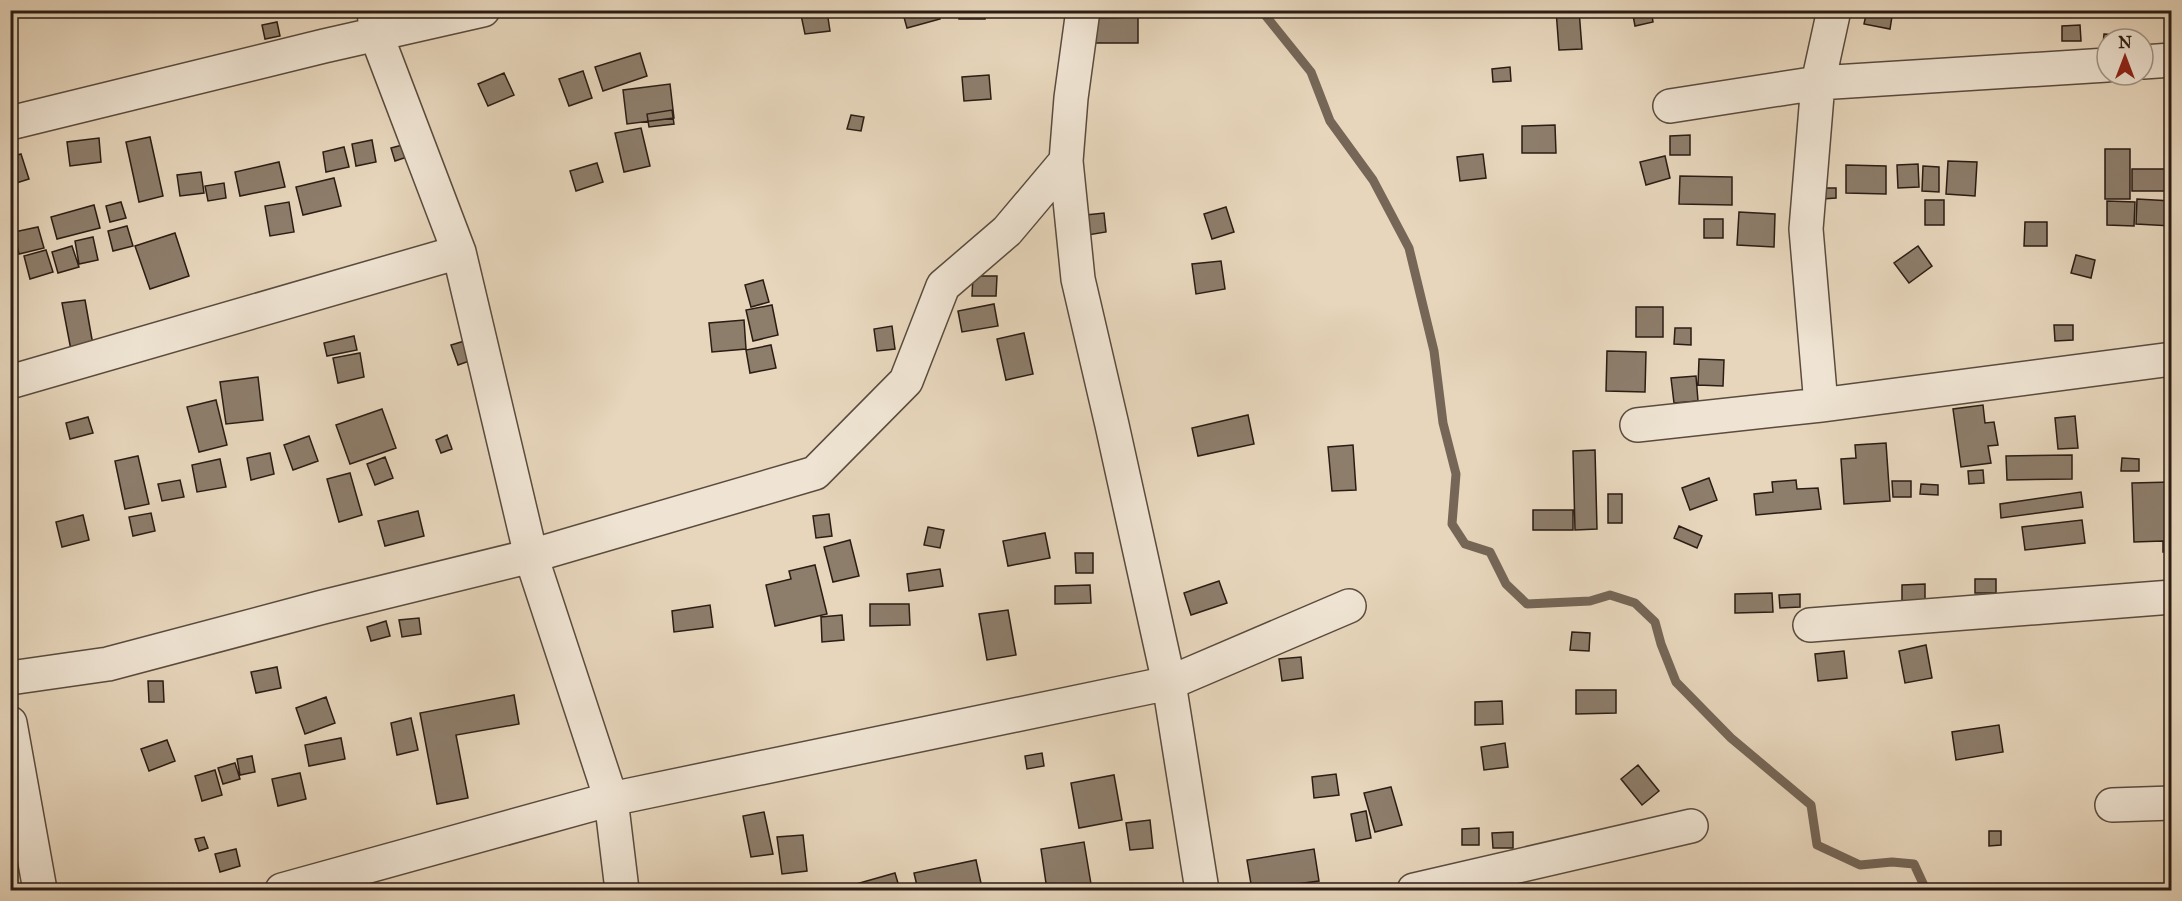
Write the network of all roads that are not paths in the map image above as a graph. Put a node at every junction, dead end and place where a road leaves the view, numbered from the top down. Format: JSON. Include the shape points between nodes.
{"nodes":[{"id":1,"x":483,"y":10,"type":"edge"},
{"id":2,"x":1083,"y":10,"type":"edge"},
{"id":3,"x":1834,"y":10,"type":"edge"},
{"id":4,"x":375,"y":22,"type":"edge"},
{"id":5,"x":2172,"y":60,"type":"edge"},
{"id":6,"x":2155,"y":61,"type":"edge"},
{"id":7,"x":2095,"y":66,"type":"edge"},
{"id":8,"x":1818,"y":83,"type":"junction"},
{"id":9,"x":1670,"y":106,"type":"dead end"},
{"id":10,"x":10,"y":123,"type":"edge"},
{"id":11,"x":1066,"y":160,"type":"junction"},
{"id":12,"x":459,"y":252,"type":"junction"},
{"id":13,"x":2172,"y":359,"type":"edge"},
{"id":14,"x":10,"y":382,"type":"edge"},
{"id":15,"x":1821,"y":405,"type":"junction"},
{"id":16,"x":1637,"y":425,"type":"dead end"},
{"id":17,"x":531,"y":556,"type":"junction"},
{"id":18,"x":2172,"y":597,"type":"edge"},
{"id":19,"x":1349,"y":606,"type":"dead end"},
{"id":20,"x":1810,"y":625,"type":"dead end"},
{"id":21,"x":10,"y":678,"type":"edge"},
{"id":22,"x":1169,"y":683,"type":"junction"},
{"id":23,"x":10,"y":723,"type":"edge"},
{"id":24,"x":611,"y":799,"type":"junction"},
{"id":25,"x":2172,"y":803,"type":"edge"},
{"id":26,"x":2112,"y":805,"type":"dead end"},
{"id":27,"x":1691,"y":826,"type":"dead end"},
{"id":28,"x":40,"y":891,"type":"edge"},
{"id":29,"x":282,"y":891,"type":"edge"},
{"id":30,"x":622,"y":891,"type":"edge"},
{"id":31,"x":1202,"y":891,"type":"edge"},
{"id":32,"x":1414,"y":891,"type":"edge"}],
"edges":[{"from":1,"to":4,"type":"street"},
{"from":2,"to":11,"type":"street"},
{"from":3,"to":8,"type":"street"},
{"from":4,"to":10,"type":"street"},
{"from":4,"to":12,"type":"street"},
{"from":5,"to":6,"type":"street"},
{"from":7,"to":8,"type":"street"},
{"from":8,"to":9,"type":"street"},
{"from":8,"to":15,"type":"street","via":[[1806,229]]},
{"from":11,"to":17,"type":"street","via":[[1007,231],[942,286],[906,381],[815,473]]},
{"from":11,"to":22,"type":"street","via":[[1078,279]]},
{"from":12,"to":14,"type":"street"},
{"from":12,"to":17,"type":"street"},
{"from":13,"to":15,"type":"street"},
{"from":15,"to":16,"type":"street"},
{"from":17,"to":21,"type":"street","via":[[108,664]]},
{"from":17,"to":24,"type":"street"},
{"from":18,"to":20,"type":"street"},
{"from":19,"to":22,"type":"street"},
{"from":22,"to":24,"type":"street"},
{"from":22,"to":31,"type":"street"},
{"from":23,"to":28,"type":"street"},
{"from":24,"to":29,"type":"street"},
{"from":24,"to":30,"type":"street"},
{"from":25,"to":26,"type":"street"},
{"from":27,"to":32,"type":"street"}]}
